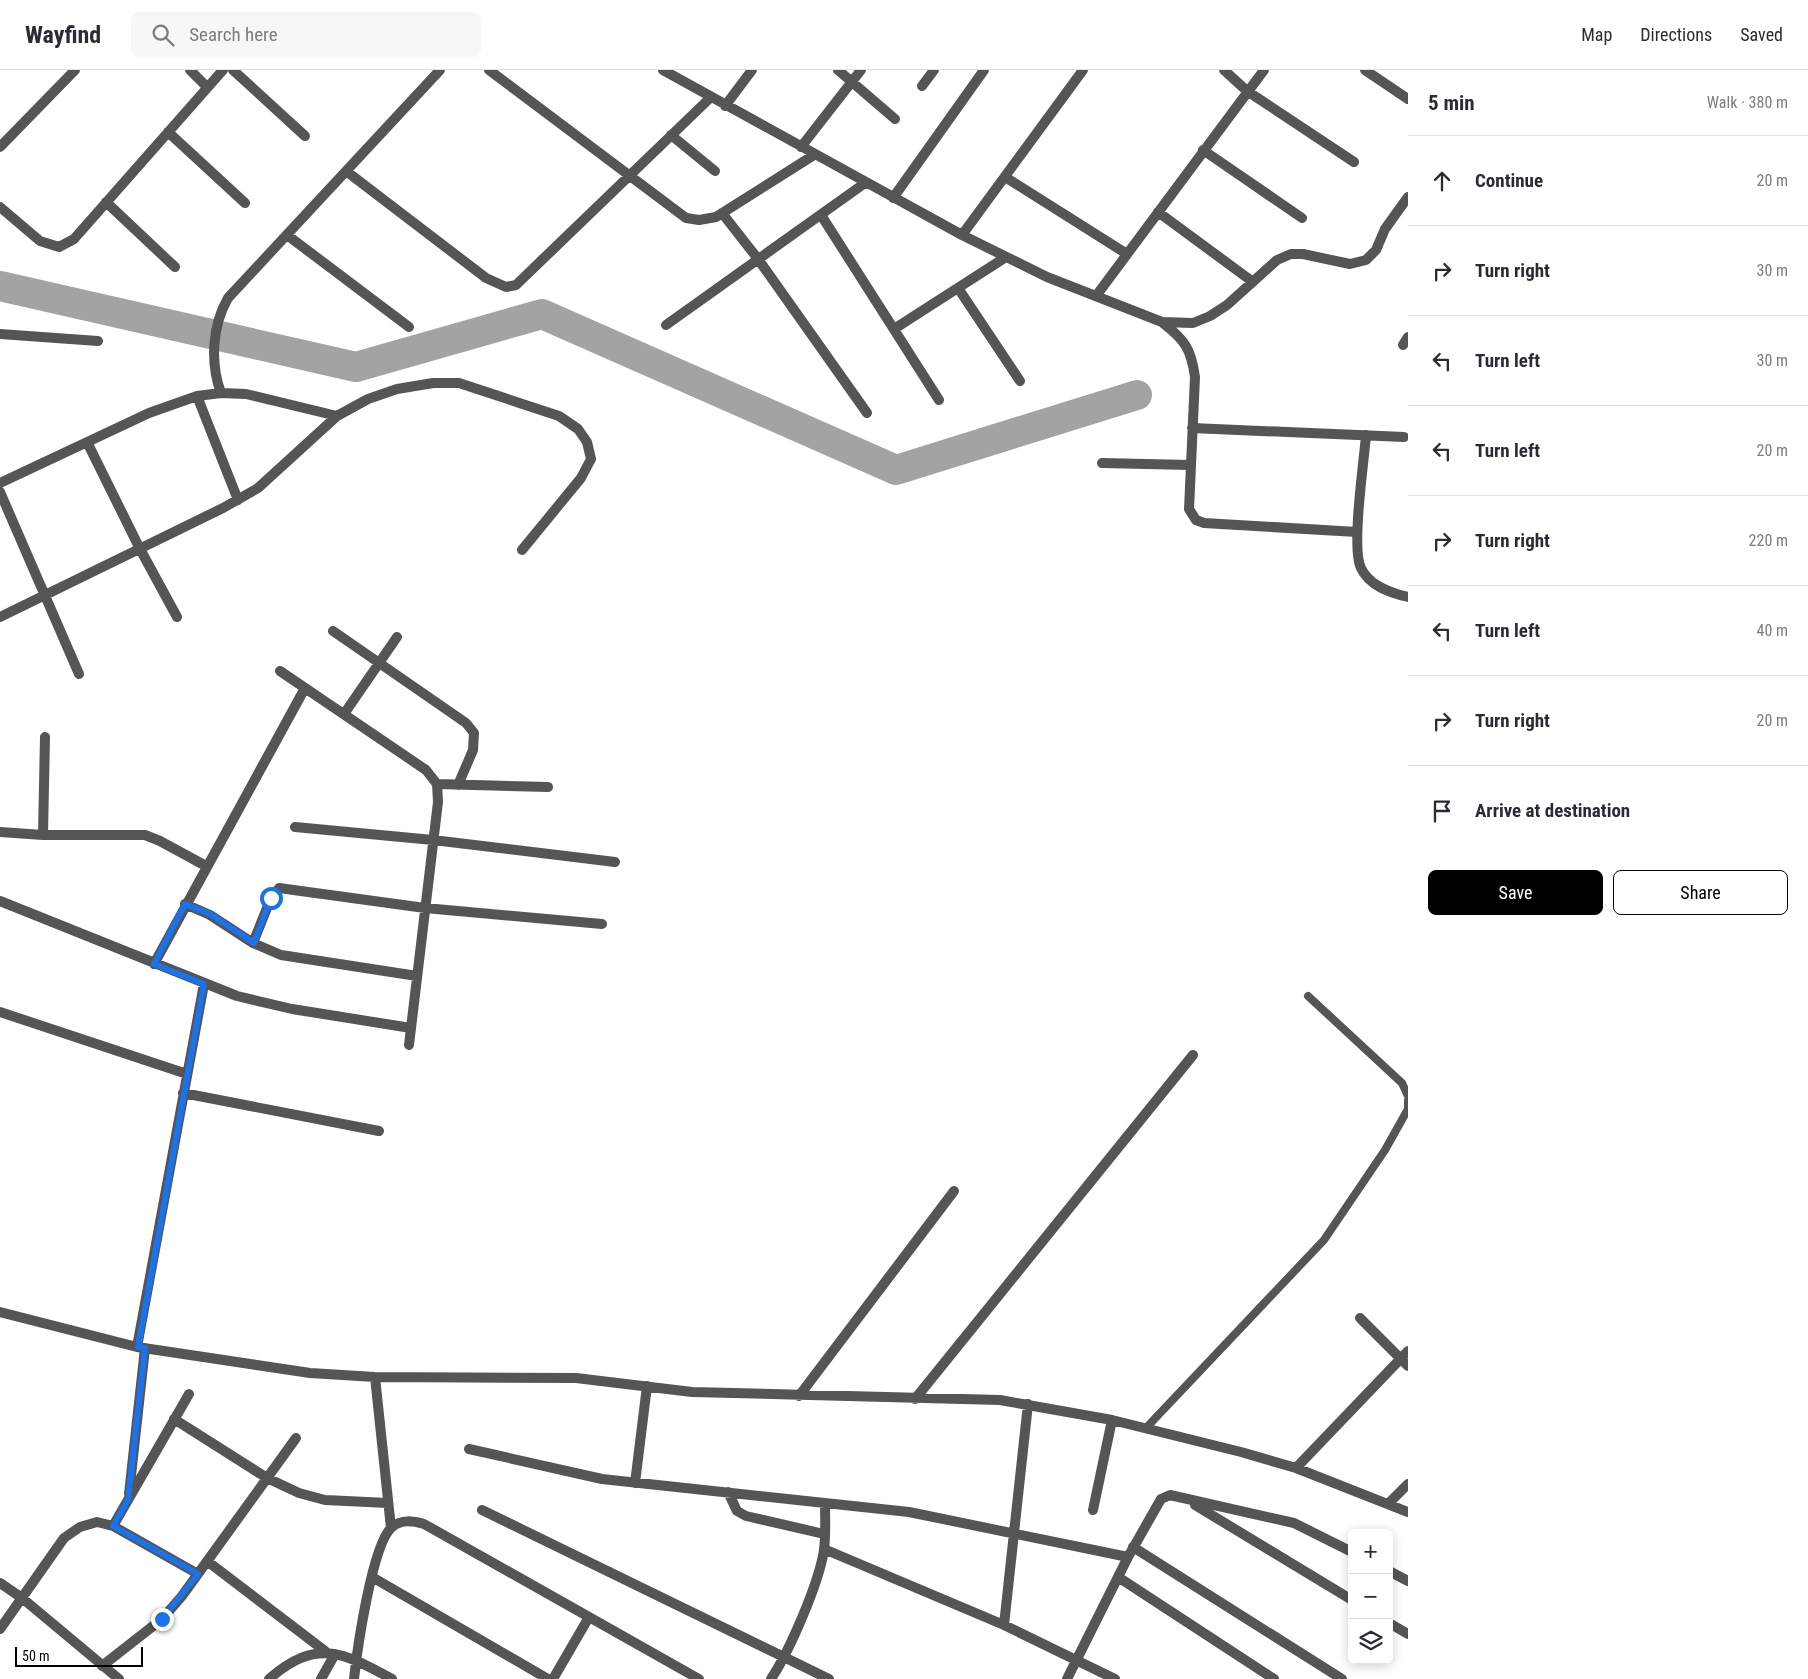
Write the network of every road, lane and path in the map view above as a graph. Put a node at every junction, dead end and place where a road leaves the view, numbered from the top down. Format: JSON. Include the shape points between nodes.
{"nodes":[{"id":1,"x":75,"y":70,"type":"edge"},
{"id":2,"x":190,"y":70,"type":"edge"},
{"id":3,"x":223,"y":70,"type":"edge"},
{"id":4,"x":233,"y":70,"type":"edge"},
{"id":5,"x":440,"y":70,"type":"edge"},
{"id":6,"x":489,"y":70,"type":"edge"},
{"id":7,"x":663,"y":70,"type":"edge"},
{"id":8,"x":752,"y":70,"type":"edge"},
{"id":9,"x":838,"y":70,"type":"edge"},
{"id":10,"x":861,"y":70,"type":"edge"},
{"id":11,"x":934,"y":70,"type":"edge"},
{"id":12,"x":984,"y":70,"type":"edge"},
{"id":13,"x":1083,"y":70,"type":"edge"},
{"id":14,"x":1224,"y":70,"type":"edge"},
{"id":15,"x":1264,"y":70,"type":"edge"},
{"id":16,"x":1365,"y":70,"type":"edge"},
{"id":17,"x":852,"y":81,"type":"junction"},
{"id":18,"x":922,"y":86,"type":"dead end"},
{"id":19,"x":207,"y":87,"type":"junction"},
{"id":20,"x":1247,"y":91,"type":"junction"},
{"id":21,"x":710,"y":98,"type":"junction"},
{"id":22,"x":1408,"y":99,"type":"edge"},
{"id":23,"x":725,"y":106,"type":"junction"},
{"id":24,"x":895,"y":119,"type":"dead end"},
{"id":25,"x":168,"y":132,"type":"junction"},
{"id":26,"x":671,"y":135,"type":"junction"},
{"id":27,"x":305,"y":136,"type":"dead end"},
{"id":28,"x":0,"y":147,"type":"edge"},
{"id":29,"x":801,"y":148,"type":"junction"},
{"id":30,"x":1203,"y":150,"type":"junction"},
{"id":31,"x":814,"y":154,"type":"junction"},
{"id":32,"x":1354,"y":162,"type":"dead end"},
{"id":33,"x":346,"y":171,"type":"junction"},
{"id":34,"x":715,"y":171,"type":"dead end"},
{"id":35,"x":628,"y":176,"type":"junction"},
{"id":36,"x":1005,"y":177,"type":"junction"},
{"id":37,"x":865,"y":182,"type":"junction"},
{"id":38,"x":1408,"y":197,"type":"edge"},
{"id":39,"x":893,"y":198,"type":"junction"},
{"id":40,"x":106,"y":202,"type":"junction"},
{"id":41,"x":244,"y":203,"type":"dead end"},
{"id":42,"x":0,"y":207,"type":"edge"},
{"id":43,"x":1158,"y":212,"type":"junction"},
{"id":44,"x":722,"y":213,"type":"junction"},
{"id":45,"x":820,"y":215,"type":"junction"},
{"id":46,"x":1302,"y":218,"type":"dead end"},
{"id":47,"x":287,"y":235,"type":"junction"},
{"id":48,"x":962,"y":235,"type":"junction"},
{"id":49,"x":1127,"y":254,"type":"junction"},
{"id":50,"x":1006,"y":257,"type":"junction"},
{"id":51,"x":758,"y":259,"type":"junction"},
{"id":52,"x":175,"y":267,"type":"dead end"},
{"id":53,"x":1252,"y":282,"type":"junction"},
{"id":54,"x":958,"y":288,"type":"junction"},
{"id":55,"x":1096,"y":296,"type":"junction"},
{"id":56,"x":1162,"y":322,"type":"junction"},
{"id":57,"x":666,"y":325,"type":"dead end"},
{"id":58,"x":409,"y":327,"type":"dead end"},
{"id":59,"x":894,"y":329,"type":"junction"},
{"id":60,"x":0,"y":334,"type":"edge"},
{"id":61,"x":98,"y":341,"type":"dead end"},
{"id":62,"x":1020,"y":381,"type":"dead end"},
{"id":63,"x":221,"y":393,"type":"junction"},
{"id":64,"x":197,"y":396,"type":"junction"},
{"id":65,"x":939,"y":400,"type":"dead end"},
{"id":66,"x":867,"y":412,"type":"dead end"},
{"id":67,"x":337,"y":416,"type":"junction"},
{"id":68,"x":1192,"y":428,"type":"junction"},
{"id":69,"x":1366,"y":435,"type":"junction"},
{"id":70,"x":1404,"y":437,"type":"dead end"},
{"id":71,"x":86,"y":442,"type":"junction"},
{"id":72,"x":1102,"y":463,"type":"dead end"},
{"id":73,"x":1190,"y":465,"type":"junction"},
{"id":74,"x":0,"y":483,"type":"edge"},
{"id":75,"x":0,"y":492,"type":"edge"},
{"id":76,"x":238,"y":500,"type":"junction"},
{"id":77,"x":1358,"y":532,"type":"junction"},
{"id":78,"x":140,"y":549,"type":"junction"},
{"id":79,"x":522,"y":550,"type":"dead end"},
{"id":80,"x":45,"y":595,"type":"junction"},
{"id":81,"x":1408,"y":597,"type":"edge"},
{"id":82,"x":0,"y":617,"type":"edge"},
{"id":83,"x":177,"y":617,"type":"dead end"},
{"id":84,"x":333,"y":631,"type":"dead end"},
{"id":85,"x":397,"y":637,"type":"dead end"},
{"id":86,"x":379,"y":663,"type":"junction"},
{"id":87,"x":280,"y":671,"type":"dead end"},
{"id":88,"x":79,"y":674,"type":"dead end"},
{"id":89,"x":305,"y":688,"type":"junction"},
{"id":90,"x":344,"y":714,"type":"junction"},
{"id":91,"x":45,"y":737,"type":"dead end"},
{"id":92,"x":437,"y":784,"type":"junction"},
{"id":93,"x":458,"y":785,"type":"junction"},
{"id":94,"x":548,"y":787,"type":"dead end"},
{"id":95,"x":295,"y":827,"type":"dead end"},
{"id":96,"x":0,"y":832,"type":"edge"},
{"id":97,"x":43,"y":835,"type":"junction"},
{"id":98,"x":433,"y":840,"type":"junction"},
{"id":99,"x":615,"y":862,"type":"dead end"},
{"id":100,"x":206,"y":866,"type":"junction"},
{"id":101,"x":0,"y":901,"type":"edge"},
{"id":102,"x":185,"y":904,"type":"junction"},
{"id":103,"x":425,"y":908,"type":"junction"},
{"id":104,"x":602,"y":924,"type":"dead end"},
{"id":105,"x":254,"y":943,"type":"junction"},
{"id":106,"x":154,"y":964,"type":"junction"},
{"id":107,"x":417,"y":976,"type":"junction"},
{"id":108,"x":204,"y":984,"type":"junction"},
{"id":109,"x":1308,"y":996,"type":"dead end"},
{"id":110,"x":0,"y":1012,"type":"edge"},
{"id":111,"x":411,"y":1028,"type":"junction"},
{"id":112,"x":409,"y":1045,"type":"dead end"},
{"id":113,"x":1192,"y":1055,"type":"dead end"},
{"id":114,"x":187,"y":1074,"type":"junction"},
{"id":115,"x":183,"y":1093,"type":"junction"},
{"id":116,"x":1408,"y":1098,"type":"edge"},
{"id":117,"x":379,"y":1131,"type":"dead end"},
{"id":118,"x":954,"y":1191,"type":"dead end"},
{"id":119,"x":0,"y":1312,"type":"edge"},
{"id":120,"x":1360,"y":1318,"type":"dead end"},
{"id":121,"x":141,"y":1348,"type":"junction"},
{"id":122,"x":1408,"y":1351,"type":"edge"},
{"id":123,"x":1404,"y":1362,"type":"edge"},
{"id":124,"x":375,"y":1377,"type":"junction"},
{"id":125,"x":647,"y":1386,"type":"junction"},
{"id":126,"x":189,"y":1394,"type":"dead end"},
{"id":127,"x":799,"y":1396,"type":"junction"},
{"id":128,"x":915,"y":1399,"type":"junction"},
{"id":129,"x":1028,"y":1404,"type":"junction"},
{"id":130,"x":174,"y":1419,"type":"junction"},
{"id":131,"x":1112,"y":1420,"type":"junction"},
{"id":132,"x":1146,"y":1428,"type":"junction"},
{"id":133,"x":296,"y":1438,"type":"dead end"},
{"id":134,"x":468,"y":1449,"type":"dead end"},
{"id":135,"x":1296,"y":1468,"type":"junction"},
{"id":136,"x":267,"y":1478,"type":"junction"},
{"id":137,"x":635,"y":1483,"type":"junction"},
{"id":138,"x":1408,"y":1484,"type":"edge"},
{"id":139,"x":728,"y":1492,"type":"junction"},
{"id":140,"x":1186,"y":1499,"type":"junction"},
{"id":141,"x":128,"y":1500,"type":"junction"},
{"id":142,"x":388,"y":1503,"type":"junction"},
{"id":143,"x":825,"y":1503,"type":"junction"},
{"id":144,"x":1388,"y":1504,"type":"junction"},
{"id":145,"x":482,"y":1510,"type":"dead end"},
{"id":146,"x":1094,"y":1510,"type":"dead end"},
{"id":147,"x":1408,"y":1512,"type":"edge"},
{"id":148,"x":113,"y":1526,"type":"junction"},
{"id":149,"x":391,"y":1528,"type":"junction"},
{"id":150,"x":1014,"y":1532,"type":"junction"},
{"id":151,"x":824,"y":1534,"type":"junction"},
{"id":152,"x":824,"y":1549,"type":"junction"},
{"id":153,"x":1348,"y":1550,"type":"edge"},
{"id":154,"x":1130,"y":1552,"type":"junction"},
{"id":155,"x":208,"y":1561,"type":"junction"},
{"id":156,"x":1393,"y":1573,"type":"edge"},
{"id":157,"x":198,"y":1574,"type":"junction"},
{"id":158,"x":372,"y":1577,"type":"junction"},
{"id":159,"x":1118,"y":1577,"type":"junction"},
{"id":160,"x":1408,"y":1581,"type":"edge"},
{"id":161,"x":0,"y":1583,"type":"edge"},
{"id":162,"x":22,"y":1598,"type":"junction"},
{"id":163,"x":1348,"y":1598,"type":"edge"},
{"id":164,"x":589,"y":1617,"type":"junction"},
{"id":165,"x":1004,"y":1625,"type":"junction"},
{"id":166,"x":1393,"y":1625,"type":"edge"},
{"id":167,"x":0,"y":1629,"type":"edge"},
{"id":168,"x":1408,"y":1634,"type":"edge"},
{"id":169,"x":330,"y":1652,"type":"junction"},
{"id":170,"x":785,"y":1658,"type":"junction"},
{"id":171,"x":356,"y":1659,"type":"junction"},
{"id":172,"x":1077,"y":1660,"type":"junction"},
{"id":173,"x":102,"y":1666,"type":"junction"},
{"id":174,"x":119,"y":1679,"type":"edge"},
{"id":175,"x":268,"y":1679,"type":"edge"},
{"id":176,"x":321,"y":1679,"type":"edge"},
{"id":177,"x":354,"y":1679,"type":"edge"},
{"id":178,"x":392,"y":1679,"type":"edge"},
{"id":179,"x":548,"y":1679,"type":"edge"},
{"id":180,"x":553,"y":1679,"type":"edge"},
{"id":181,"x":699,"y":1679,"type":"edge"},
{"id":182,"x":771,"y":1679,"type":"edge"},
{"id":183,"x":829,"y":1679,"type":"edge"},
{"id":184,"x":1067,"y":1679,"type":"edge"},
{"id":185,"x":1115,"y":1679,"type":"edge"},
{"id":186,"x":1274,"y":1679,"type":"edge"},
{"id":187,"x":1342,"y":1679,"type":"edge"}],
"edges":[{"from":1,"to":28,"type":"street"},
{"from":2,"to":19,"type":"street"},
{"from":3,"to":19,"type":"street"},
{"from":4,"to":27,"type":"street"},
{"from":5,"to":33,"type":"street"},
{"from":6,"to":35,"type":"street"},
{"from":7,"to":21,"type":"street"},
{"from":8,"to":23,"type":"street"},
{"from":9,"to":17,"type":"street"},
{"from":10,"to":17,"type":"street"},
{"from":11,"to":18,"type":"street"},
{"from":12,"to":39,"type":"street"},
{"from":13,"to":36,"type":"street"},
{"from":14,"to":20,"type":"street"},
{"from":15,"to":20,"type":"street"},
{"from":16,"to":22,"type":"street"},
{"from":17,"to":24,"type":"street"},
{"from":17,"to":29,"type":"street"},
{"from":19,"to":25,"type":"street"},
{"from":20,"to":30,"type":"street"},
{"from":20,"to":32,"type":"street"},
{"from":21,"to":23,"type":"street"},
{"from":21,"to":26,"type":"street"},
{"from":23,"to":29,"type":"street"},
{"from":25,"to":40,"type":"street"},
{"from":25,"to":41,"type":"street"},
{"from":26,"to":34,"type":"street"},
{"from":26,"to":35,"type":"street"},
{"from":29,"to":31,"type":"street"},
{"from":30,"to":43,"type":"street"},
{"from":30,"to":46,"type":"street"},
{"from":31,"to":37,"type":"street"},
{"from":31,"to":44,"type":"street"},
{"from":33,"to":35,"type":"street","via":[[486,278],[506,287],[516,285]]},
{"from":33,"to":47,"type":"street"},
{"from":35,"to":44,"type":"street","via":[[686,218],[700,220]]},
{"from":36,"to":48,"type":"street"},
{"from":36,"to":49,"type":"street"},
{"from":37,"to":39,"type":"street"},
{"from":37,"to":45,"type":"street"},
{"from":38,"to":53,"type":"street","via":[[1376,250],[1366,260],[1350,264],[1291,254],[1277,260]]},
{"from":39,"to":48,"type":"street"},
{"from":40,"to":42,"type":"street","via":[[74,239],[59,247],[40,241]]},
{"from":40,"to":52,"type":"street"},
{"from":43,"to":49,"type":"street"},
{"from":43,"to":53,"type":"street"},
{"from":44,"to":51,"type":"street"},
{"from":45,"to":51,"type":"street"},
{"from":45,"to":59,"type":"street"},
{"from":47,"to":58,"type":"street"},
{"from":47,"to":63,"type":"street","via":[[228,298],[218,319],[213,364]]},
{"from":48,"to":50,"type":"street"},
{"from":49,"to":55,"type":"street"},
{"from":50,"to":54,"type":"street"},
{"from":50,"to":55,"type":"street"},
{"from":51,"to":57,"type":"street"},
{"from":51,"to":66,"type":"street"},
{"from":53,"to":56,"type":"street","via":[[1210,316],[1193,323]]},
{"from":54,"to":59,"type":"street"},
{"from":54,"to":62,"type":"street"},
{"from":55,"to":56,"type":"street"},
{"from":56,"to":68,"type":"street","via":[[1180,336],[1192,359]]},
{"from":59,"to":65,"type":"street"},
{"from":60,"to":61,"type":"street"},
{"from":63,"to":64,"type":"street"},
{"from":63,"to":67,"type":"street","via":[[246,394]]},
{"from":64,"to":71,"type":"street","via":[[149,413]]},
{"from":64,"to":76,"type":"street"},
{"from":67,"to":76,"type":"street","via":[[280,470]]},
{"from":67,"to":79,"type":"street","via":[[397,389],[433,383],[459,383],[559,416],[578,429],[587,442],[591,459],[581,478]]},
{"from":68,"to":69,"type":"street"},
{"from":68,"to":73,"type":"street"},
{"from":69,"to":70,"type":"street"},
{"from":69,"to":77,"type":"street"},
{"from":71,"to":74,"type":"street"},
{"from":71,"to":78,"type":"street"},
{"from":72,"to":73,"type":"street"},
{"from":73,"to":77,"type":"street","via":[[1188,509],[1196,520]]},
{"from":75,"to":80,"type":"street"},
{"from":76,"to":78,"type":"street"},
{"from":77,"to":81,"type":"street","via":[[1361,568],[1371,581],[1388,593]]},
{"from":78,"to":80,"type":"street"},
{"from":78,"to":83,"type":"street"},
{"from":80,"to":82,"type":"street"},
{"from":80,"to":88,"type":"street"},
{"from":84,"to":86,"type":"street"},
{"from":85,"to":86,"type":"street"},
{"from":86,"to":90,"type":"street"},
{"from":86,"to":93,"type":"street","via":[[466,723],[474,733],[473,750]]},
{"from":87,"to":89,"type":"street"},
{"from":89,"to":90,"type":"street"},
{"from":89,"to":100,"type":"street"},
{"from":90,"to":92,"type":"street","via":[[426,770]]},
{"from":91,"to":97,"type":"street"},
{"from":92,"to":93,"type":"street"},
{"from":92,"to":98,"type":"street"},
{"from":93,"to":94,"type":"street"},
{"from":95,"to":98,"type":"street"},
{"from":96,"to":97,"type":"street"},
{"from":97,"to":100,"type":"street","via":[[145,835]]},
{"from":98,"to":99,"type":"street"},
{"from":98,"to":103,"type":"street"},
{"from":100,"to":102,"type":"street"},
{"from":101,"to":106,"type":"street"},
{"from":102,"to":105,"type":"street","via":[[210,914]]},
{"from":102,"to":106,"type":"street"},
{"from":103,"to":104,"type":"street"},
{"from":103,"to":105,"type":"street","via":[[279,888],[271,898]]},
{"from":103,"to":107,"type":"street"},
{"from":105,"to":107,"type":"street","via":[[282,955]]},
{"from":106,"to":108,"type":"street"},
{"from":107,"to":111,"type":"street"},
{"from":108,"to":111,"type":"street","via":[[261,1003]]},
{"from":108,"to":114,"type":"street"},
{"from":109,"to":116,"type":"lane","via":[[1402,1083]]},
{"from":110,"to":114,"type":"street"},
{"from":111,"to":112,"type":"street"},
{"from":113,"to":128,"type":"street"},
{"from":114,"to":115,"type":"street"},
{"from":115,"to":117,"type":"street"},
{"from":115,"to":121,"type":"street"},
{"from":116,"to":132,"type":"lane","via":[[1408,1109],[1385,1150],[1324,1240]]},
{"from":118,"to":127,"type":"street"},
{"from":119,"to":121,"type":"street"},
{"from":120,"to":123,"type":"street"},
{"from":121,"to":124,"type":"street","via":[[310,1373]]},
{"from":121,"to":141,"type":"street"},
{"from":122,"to":123,"type":"street"},
{"from":123,"to":135,"type":"street"},
{"from":124,"to":125,"type":"street","via":[[576,1378]]},
{"from":124,"to":142,"type":"street"},
{"from":125,"to":127,"type":"street","via":[[692,1392]]},
{"from":125,"to":137,"type":"street"},
{"from":126,"to":130,"type":"street"},
{"from":127,"to":128,"type":"street"},
{"from":128,"to":129,"type":"street","via":[[1000,1400]]},
{"from":129,"to":131,"type":"street"},
{"from":129,"to":150,"type":"street"},
{"from":130,"to":136,"type":"street"},
{"from":130,"to":141,"type":"street"},
{"from":131,"to":132,"type":"street"},
{"from":131,"to":146,"type":"street"},
{"from":132,"to":135,"type":"street"},
{"from":133,"to":136,"type":"street"},
{"from":134,"to":137,"type":"street","via":[[602,1479]]},
{"from":135,"to":144,"type":"street"},
{"from":136,"to":142,"type":"street","via":[[311,1498]]},
{"from":136,"to":155,"type":"street"},
{"from":137,"to":139,"type":"street"},
{"from":138,"to":144,"type":"street"},
{"from":139,"to":143,"type":"street"},
{"from":139,"to":151,"type":"street","via":[[737,1511],[746,1516]]},
{"from":140,"to":153,"type":"street","via":[[1294,1523]]},
{"from":140,"to":154,"type":"street","via":[[1170,1495],[1161,1499]]},
{"from":140,"to":163,"type":"street"},
{"from":141,"to":148,"type":"street"},
{"from":142,"to":149,"type":"street"},
{"from":143,"to":150,"type":"street","via":[[909,1512]]},
{"from":143,"to":151,"type":"street"},
{"from":144,"to":147,"type":"street"},
{"from":145,"to":170,"type":"street"},
{"from":148,"to":157,"type":"street"},
{"from":148,"to":162,"type":"street","via":[[96,1522],[80,1527],[64,1538]]},
{"from":149,"to":158,"type":"street","via":[[385,1536]]},
{"from":149,"to":164,"type":"street","via":[[400,1522],[424,1524]]},
{"from":150,"to":154,"type":"street"},
{"from":150,"to":165,"type":"street"},
{"from":151,"to":152,"type":"street"},
{"from":152,"to":165,"type":"street"},
{"from":152,"to":170,"type":"street"},
{"from":154,"to":159,"type":"street"},
{"from":154,"to":187,"type":"street"},
{"from":155,"to":157,"type":"street"},
{"from":155,"to":169,"type":"street"},
{"from":156,"to":160,"type":"street"},
{"from":157,"to":173,"type":"street","via":[[162,1619]]},
{"from":158,"to":171,"type":"street"},
{"from":158,"to":179,"type":"street"},
{"from":159,"to":172,"type":"street"},
{"from":159,"to":186,"type":"street"},
{"from":161,"to":162,"type":"street"},
{"from":162,"to":167,"type":"street"},
{"from":162,"to":173,"type":"street"},
{"from":164,"to":180,"type":"street"},
{"from":164,"to":181,"type":"street"},
{"from":165,"to":172,"type":"street"},
{"from":166,"to":168,"type":"street"},
{"from":169,"to":171,"type":"street"},
{"from":169,"to":175,"type":"street","via":[[304,1656]]},
{"from":169,"to":176,"type":"street"},
{"from":170,"to":182,"type":"street"},
{"from":170,"to":183,"type":"street"},
{"from":171,"to":177,"type":"street"},
{"from":171,"to":178,"type":"street"},
{"from":172,"to":184,"type":"street"},
{"from":172,"to":185,"type":"street"},
{"from":173,"to":174,"type":"street"}]}
